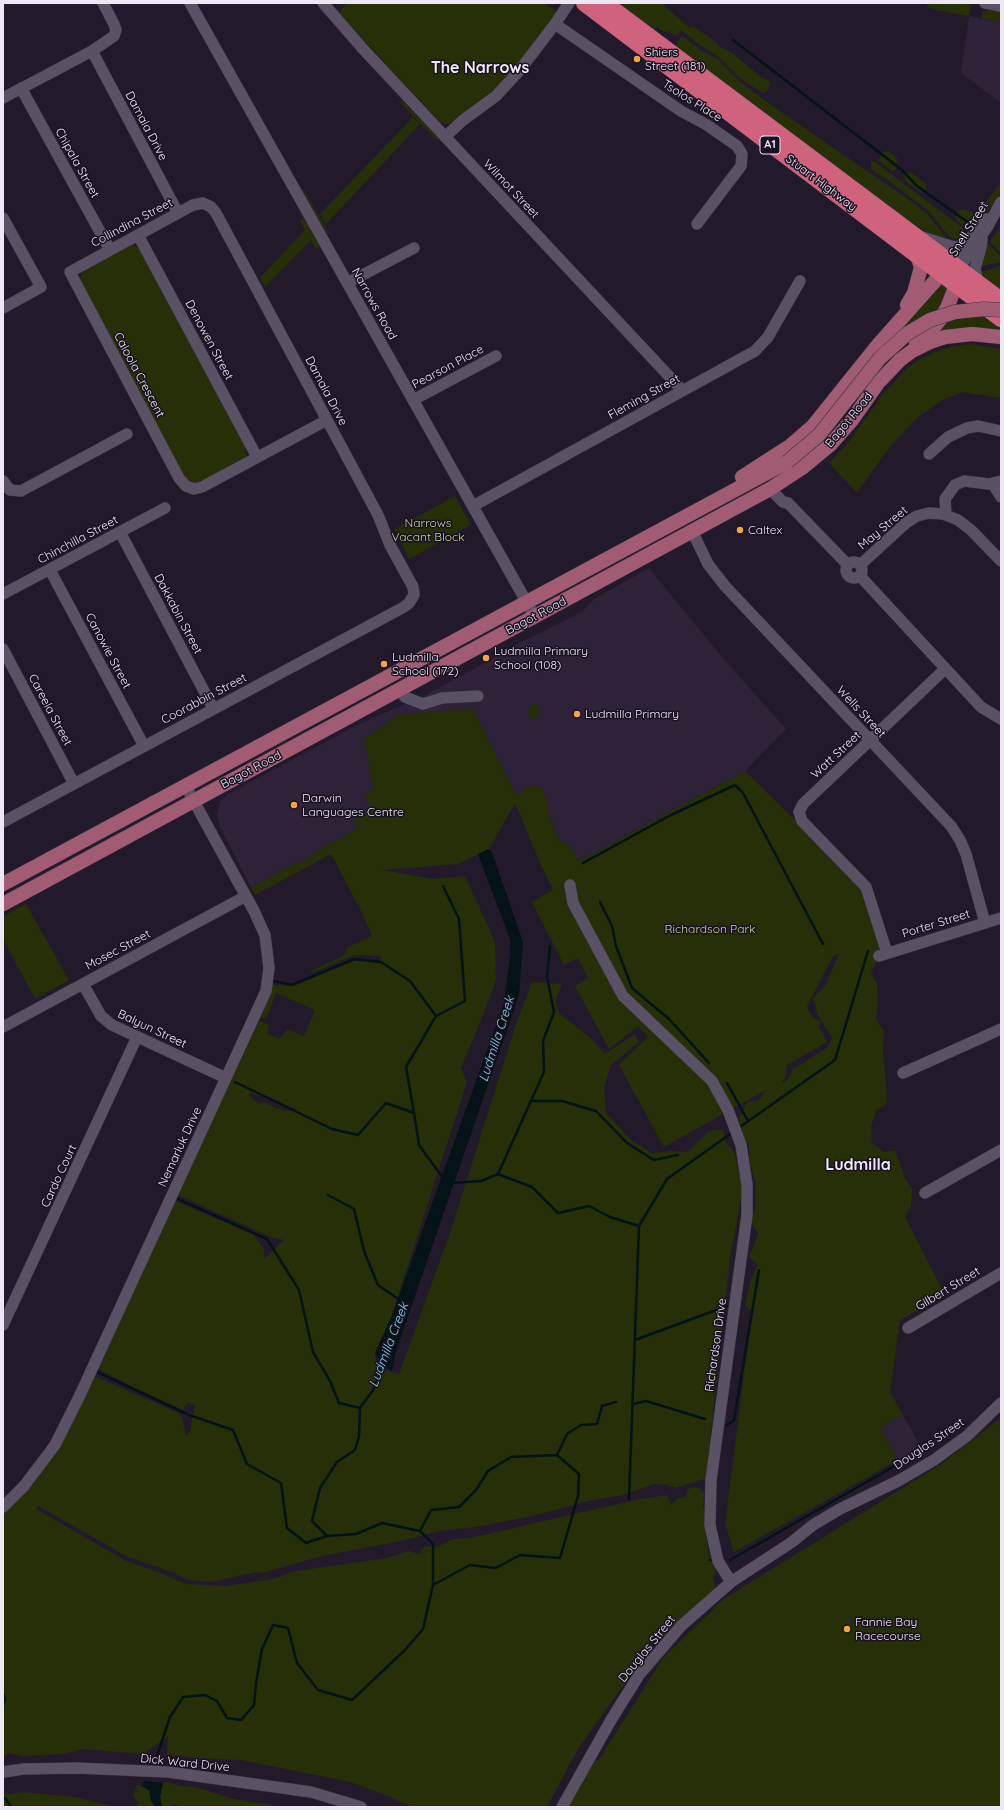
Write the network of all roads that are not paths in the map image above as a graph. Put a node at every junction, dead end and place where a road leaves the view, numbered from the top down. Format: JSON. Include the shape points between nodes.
{"nodes":[{"id":1,"x":103,"y":3,"type":"edge"},
{"id":2,"x":190,"y":3,"type":"edge"},
{"id":3,"x":323,"y":3,"type":"edge"},
{"id":4,"x":569,"y":3,"type":"edge"},
{"id":5,"x":584,"y":3,"type":"edge"},
{"id":6,"x":605,"y":3,"type":"edge"},
{"id":7,"x":985,"y":3,"type":"edge"},
{"id":8,"x":1001,"y":6,"type":"edge"},
{"id":9,"x":555,"y":24,"type":"junction"},
{"id":10,"x":92,"y":51,"type":"junction"},
{"id":11,"x":21,"y":88,"type":"junction"},
{"id":12,"x":3,"y":98,"type":"edge"},
{"id":13,"x":445,"y":137,"type":"junction"},
{"id":14,"x":207,"y":205,"type":"joint"},
{"id":15,"x":178,"y":213,"type":"junction"},
{"id":16,"x":3,"y":218,"type":"edge"},
{"id":17,"x":697,"y":224,"type":"dead end"},
{"id":18,"x":138,"y":235,"type":"junction"},
{"id":19,"x":916,"y":236,"type":"junction"},
{"id":20,"x":982,"y":236,"type":"junction"},
{"id":21,"x":965,"y":243,"type":"junction"},
{"id":22,"x":414,"y":248,"type":"dead end"},
{"id":23,"x":110,"y":250,"type":"junction"},
{"id":24,"x":916,"y":254,"type":"junction"},
{"id":25,"x":950,"y":268,"type":"junction"},
{"id":26,"x":70,"y":272,"type":"joint"},
{"id":27,"x":800,"y":281,"type":"dead end"},
{"id":28,"x":347,"y":283,"type":"junction"},
{"id":29,"x":978,"y":283,"type":"junction"},
{"id":30,"x":956,"y":285,"type":"junction"},
{"id":31,"x":1001,"y":300,"type":"edge"},
{"id":32,"x":3,"y":308,"type":"edge"},
{"id":33,"x":1001,"y":310,"type":"edge"},
{"id":34,"x":1001,"y":319,"type":"edge"},
{"id":35,"x":1001,"y":338,"type":"edge"},
{"id":36,"x":496,"y":356,"type":"dead end"},
{"id":37,"x":848,"y":383,"type":"junction"},
{"id":38,"x":878,"y":383,"type":"junction"},
{"id":39,"x":682,"y":390,"type":"junction"},
{"id":40,"x":413,"y":400,"type":"junction"},
{"id":41,"x":327,"y":420,"type":"junction"},
{"id":42,"x":1001,"y":431,"type":"edge"},
{"id":43,"x":127,"y":434,"type":"dead end"},
{"id":44,"x":929,"y":454,"type":"dead end"},
{"id":45,"x":257,"y":457,"type":"junction"},
{"id":46,"x":3,"y":482,"type":"edge"},
{"id":47,"x":997,"y":482,"type":"edge"},
{"id":48,"x":770,"y":489,"type":"junction"},
{"id":49,"x":1001,"y":497,"type":"edge"},
{"id":50,"x":473,"y":506,"type":"junction"},
{"id":51,"x":165,"y":508,"type":"dead end"},
{"id":52,"x":693,"y":512,"type":"junction"},
{"id":53,"x":946,"y":515,"type":"junction"},
{"id":54,"x":692,"y":531,"type":"junction"},
{"id":55,"x":120,"y":532,"type":"junction"},
{"id":56,"x":999,"y":556,"type":"edge"},
{"id":57,"x":50,"y":570,"type":"junction"},
{"id":58,"x":860,"y":570,"type":"junction"},
{"id":59,"x":3,"y":594,"type":"edge"},
{"id":60,"x":414,"y":595,"type":"joint"},
{"id":61,"x":526,"y":601,"type":"junction"},
{"id":62,"x":535,"y":617,"type":"junction"},
{"id":63,"x":3,"y":649,"type":"edge"},
{"id":64,"x":945,"y":669,"type":"junction"},
{"id":65,"x":399,"y":690,"type":"junction"},
{"id":66,"x":478,"y":696,"type":"dead end"},
{"id":67,"x":213,"y":708,"type":"junction"},
{"id":68,"x":1001,"y":719,"type":"edge"},
{"id":69,"x":870,"y":740,"type":"junction"},
{"id":70,"x":144,"y":746,"type":"junction"},
{"id":71,"x":74,"y":784,"type":"junction"},
{"id":72,"x":185,"y":785,"type":"junction"},
{"id":73,"x":194,"y":801,"type":"junction"},
{"id":74,"x":4,"y":819,"type":"edge"},
{"id":75,"x":3,"y":884,"type":"edge"},
{"id":76,"x":570,"y":885,"type":"dead end"},
{"id":77,"x":246,"y":896,"type":"junction"},
{"id":78,"x":3,"y":904,"type":"edge"},
{"id":79,"x":1000,"y":920,"type":"edge"},
{"id":80,"x":985,"y":923,"type":"junction"},
{"id":81,"x":883,"y":954,"type":"joint"},
{"id":82,"x":83,"y":984,"type":"junction"},
{"id":83,"x":3,"y":1027,"type":"edge"},
{"id":84,"x":1001,"y":1028,"type":"edge"},
{"id":85,"x":137,"y":1037,"type":"junction"},
{"id":86,"x":903,"y":1073,"type":"dead end"},
{"id":87,"x":226,"y":1078,"type":"junction"},
{"id":88,"x":1001,"y":1150,"type":"edge"},
{"id":89,"x":925,"y":1194,"type":"dead end"},
{"id":90,"x":1001,"y":1273,"type":"edge"},
{"id":91,"x":3,"y":1325,"type":"edge"},
{"id":92,"x":908,"y":1328,"type":"dead end"},
{"id":93,"x":1001,"y":1403,"type":"edge"},
{"id":94,"x":3,"y":1507,"type":"edge"},
{"id":95,"x":731,"y":1582,"type":"junction"},
{"id":96,"x":3,"y":1772,"type":"edge"},
{"id":97,"x":361,"y":1807,"type":"edge"},
{"id":98,"x":562,"y":1807,"type":"edge"}],
"edges":[{"from":1,"to":10,"type":"street","via":[[116,30],[114,36]]},
{"from":2,"to":28,"type":"street","name":"Narrows Road"},
{"from":3,"to":13,"type":"street","name":"Wilmot Street"},
{"from":4,"to":9,"type":"street"},
{"from":5,"to":24,"type":"highway","name":"Stuart Highway","number":"A1"},
{"from":6,"to":19,"type":"highway","name":"Stuart Highway","number":"A1"},
{"from":7,"to":8,"type":"street"},
{"from":9,"to":13,"type":"street","via":[[496,96]]},
{"from":9,"to":17,"type":"street","name":"Tsolos Place","via":[[675,107],[737,146],[742,154],[742,166]]},
{"from":10,"to":11,"type":"street"},
{"from":10,"to":15,"type":"street","name":"Damala Drive"},
{"from":11,"to":12,"type":"street"},
{"from":11,"to":23,"type":"street","name":"Chipala Street"},
{"from":13,"to":39,"type":"street","name":"Wilmot Street"},
{"from":14,"to":15,"type":"street","name":"Collindina Street","via":[[197,204]]},
{"from":14,"to":41,"type":"street","name":"Damala Drive","via":[[216,213]]},
{"from":15,"to":18,"type":"street","name":"Collindina Street"},
{"from":16,"to":32,"type":"street","via":[[41,288]]},
{"from":18,"to":23,"type":"street","name":"Collindina Street"},
{"from":18,"to":45,"type":"street","name":"Denowen Street"},
{"from":19,"to":21,"type":"street","via":[[954,247]]},
{"from":19,"to":25,"type":"highway","name":"Stuart Highway","number":"A1"},
{"from":20,"to":21,"type":"street","name":"Snell Street","via":[[1001,202]]},
{"from":20,"to":25,"type":"street","name":"Snell Street"},
{"from":20,"to":29,"type":"street","via":[[975,269]]},
{"from":21,"to":25,"type":"street","name":"Snell Street"},
{"from":22,"to":28,"type":"street"},
{"from":23,"to":26,"type":"street","name":"Collindina Street"},
{"from":24,"to":25,"type":"highway","name":"Stuart Highway","number":"A1"},
{"from":24,"to":37,"type":"main road","via":[[920,271],[912,298]]},
{"from":25,"to":29,"type":"highway","name":"Stuart Highway","number":"A1"},
{"from":25,"to":30,"type":"highway","name":"Stuart Highway","number":"A1"},
{"from":25,"to":37,"type":"main road","name":"Bagot Road","via":[[878,345]]},
{"from":26,"to":45,"type":"street","name":"Caloola Crescent","via":[[179,478],[188,487],[202,487]]},
{"from":27,"to":39,"type":"street","name":"Fleming Street","via":[[768,337],[757,349]]},
{"from":28,"to":40,"type":"street","name":"Narrows Road"},
{"from":29,"to":31,"type":"highway","name":"Stuart Highway","number":"A1"},
{"from":30,"to":34,"type":"highway","name":"Stuart Highway","number":"A1"},
{"from":30,"to":38,"type":"main road","via":[[947,308],[935,326],[889,364]]},
{"from":33,"to":52,"type":"main road","name":"Bagot Road","bridge":true,"via":[[984,308],[955,312],[930,320],[908,333],[880,358],[818,435],[786,462]]},
{"from":35,"to":38,"type":"main road","name":"Bagot Road","via":[[972,334],[937,339],[900,360]]},
{"from":36,"to":40,"type":"street","name":"Pearson Place"},
{"from":37,"to":52,"type":"main road","name":"Bagot Road","via":[[825,413],[802,436],[721,490]]},
{"from":38,"to":48,"type":"main road","name":"Bagot Road","via":[[831,444],[802,468]]},
{"from":39,"to":50,"type":"street","name":"Fleming Street"},
{"from":40,"to":50,"type":"street","name":"Narrows Road"},
{"from":41,"to":45,"type":"street"},
{"from":41,"to":60,"type":"street","name":"Damala Drive","via":[[378,515],[413,587]]},
{"from":42,"to":44,"type":"street","via":[[978,426],[966,428],[948,437]]},
{"from":43,"to":46,"type":"street","via":[[21,491],[10,490]]},
{"from":47,"to":49,"type":"street"},
{"from":47,"to":53,"type":"street","via":[[964,481],[955,485],[945,499]]},
{"from":48,"to":54,"type":"main road","name":"Bagot Road"},
{"from":48,"to":58,"type":"street","via":[[783,502],[788,503],[848,566],[853,562]]},
{"from":50,"to":61,"type":"street","name":"Narrows Road"},
{"from":51,"to":55,"type":"street","name":"Chinchilla Street"},
{"from":52,"to":61,"type":"main road","name":"Bagot Road"},
{"from":53,"to":56,"type":"street","name":"May Street","via":[[964,524]]},
{"from":53,"to":58,"type":"street","name":"May Street","via":[[929,513],[917,516],[901,528]]},
{"from":54,"to":62,"type":"main road","name":"Bagot Road"},
{"from":54,"to":69,"type":"street","name":"Wells Street","via":[[717,578]]},
{"from":55,"to":57,"type":"street","name":"Chinchilla Street"},
{"from":55,"to":67,"type":"street","name":"Dakkabin Street"},
{"from":57,"to":59,"type":"street","name":"Chinchilla Street"},
{"from":57,"to":70,"type":"street","name":"Canowie Street"},
{"from":58,"to":64,"type":"street"},
{"from":60,"to":67,"type":"street","name":"Coorabbin Street","via":[[404,607]]},
{"from":61,"to":62,"type":"street","name":"Narrows Road"},
{"from":61,"to":72,"type":"main road","name":"Bagot Road"},
{"from":62,"to":65,"type":"main road","name":"Bagot Road"},
{"from":63,"to":71,"type":"street","name":"Careela Street"},
{"from":64,"to":68,"type":"street","via":[[981,707]]},
{"from":64,"to":69,"type":"street","name":"Watt Street"},
{"from":65,"to":66,"type":"street","via":[[405,697],[423,704],[442,698]]},
{"from":65,"to":73,"type":"main road","name":"Bagot Road"},
{"from":67,"to":70,"type":"street","name":"Coorabbin Street"},
{"from":69,"to":80,"type":"street","name":"Wells Street","via":[[958,836],[966,854]]},
{"from":69,"to":81,"type":"street","name":"Watt Street","via":[[803,804],[799,812],[802,821],[866,887]]},
{"from":70,"to":71,"type":"street","name":"Coorabbin Street"},
{"from":71,"to":74,"type":"street","name":"Coorabbin Street"},
{"from":72,"to":73,"type":"street","name":"Nemarluk Drive"},
{"from":72,"to":75,"type":"main road","name":"Bagot Road"},
{"from":73,"to":77,"type":"street","name":"Nemarluk Drive"},
{"from":73,"to":78,"type":"main road","name":"Bagot Road"},
{"from":76,"to":95,"type":"street","name":"Richardson Drive","via":[[573,903],[623,996],[712,1081],[728,1110],[741,1146],[747,1185],[747,1215],[711,1480],[710,1525],[718,1561]]},
{"from":77,"to":82,"type":"street","name":"Mosec Street"},
{"from":77,"to":87,"type":"street","name":"Nemarluk Drive","via":[[265,936],[268,980],[266,991]]},
{"from":79,"to":80,"type":"street","name":"Porter Street"},
{"from":80,"to":81,"type":"street","name":"Porter Street"},
{"from":82,"to":83,"type":"street","name":"Mosec Street"},
{"from":82,"to":85,"type":"street","name":"Balyun Street","via":[[106,1021]]},
{"from":84,"to":86,"type":"street"},
{"from":85,"to":87,"type":"street","name":"Balyun Street"},
{"from":85,"to":91,"type":"street","name":"Cardo Court"},
{"from":87,"to":94,"type":"street","name":"Nemarluk Drive","via":[[55,1444],[24,1486]]},
{"from":88,"to":89,"type":"street"},
{"from":90,"to":92,"type":"street","name":"Gilbert Street"},
{"from":93,"to":95,"type":"street","name":"Douglas Street","via":[[966,1436],[934,1460],[866,1498],[844,1515],[792,1542]]},
{"from":95,"to":98,"type":"street","name":"Douglas Street","via":[[681,1626],[639,1675]]},
{"from":96,"to":97,"type":"street","name":"Dick Ward Drive","via":[[77,1768],[168,1772],[311,1792]]}]}
